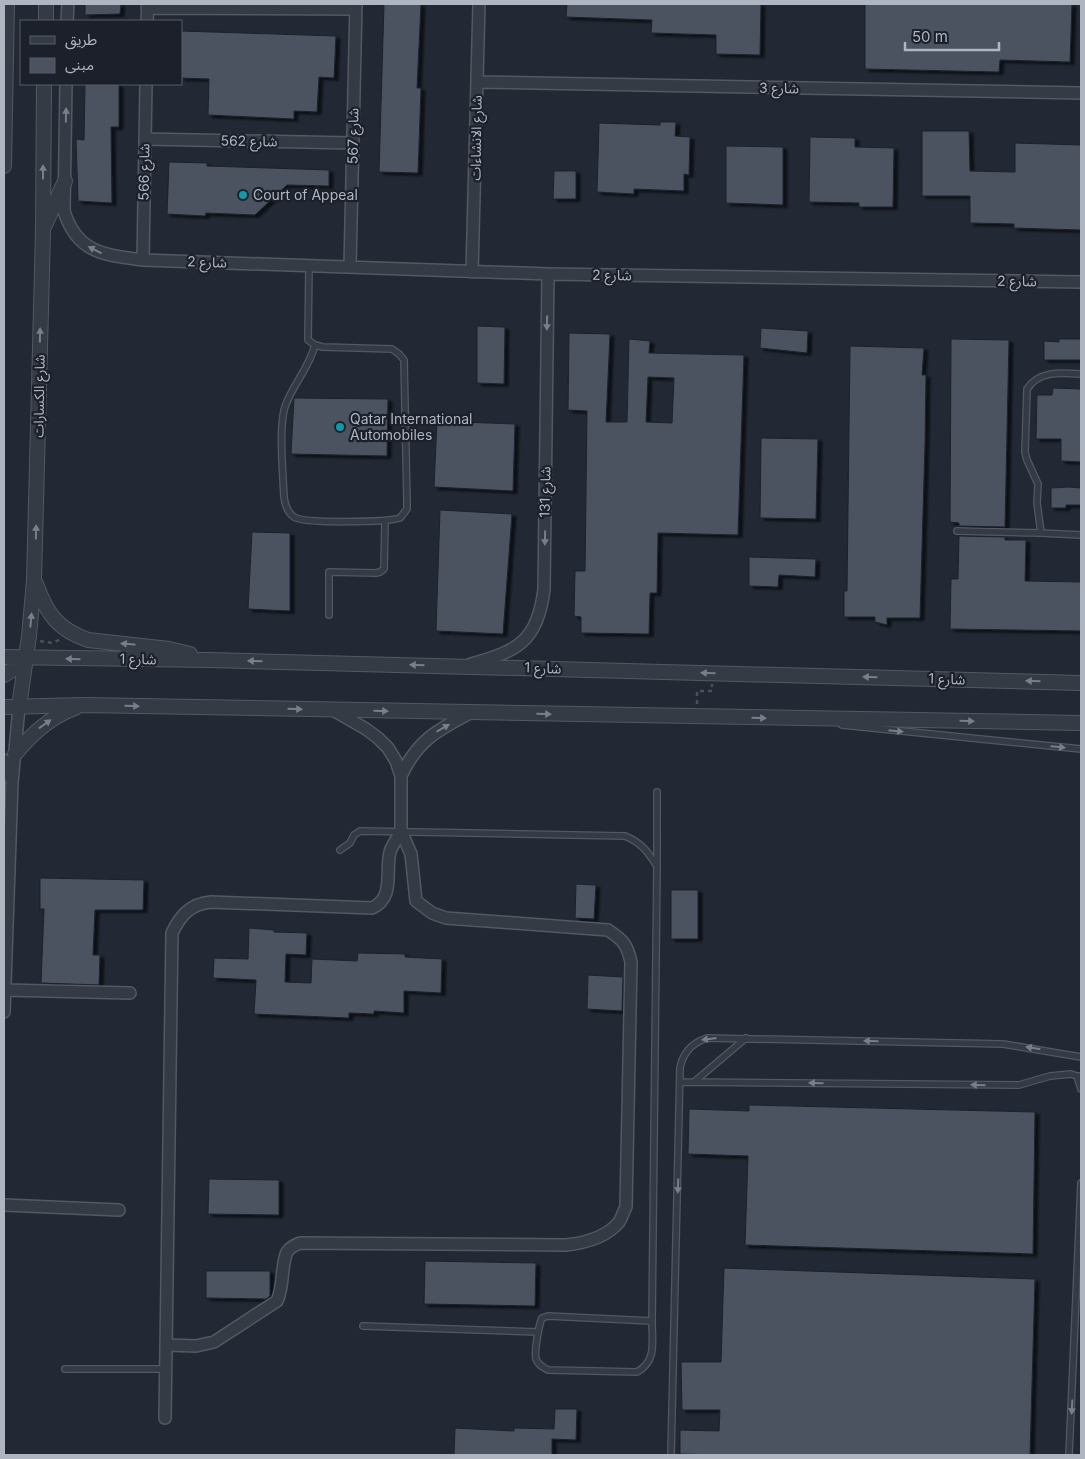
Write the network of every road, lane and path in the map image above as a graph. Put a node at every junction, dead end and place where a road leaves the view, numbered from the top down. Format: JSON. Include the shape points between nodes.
{"nodes":[{"id":1,"x":8,"y":4,"type":"edge"},
{"id":2,"x":46,"y":4,"type":"edge"},
{"id":3,"x":68,"y":4,"type":"edge"},
{"id":4,"x":479,"y":4,"type":"edge"},
{"id":5,"x":147,"y":6,"type":"edge"},
{"id":6,"x":356,"y":6,"type":"edge"},
{"id":7,"x":46,"y":20,"type":"edge"},
{"id":8,"x":67,"y":20,"type":"edge"},
{"id":9,"x":147,"y":20,"type":"edge"},
{"id":10,"x":477,"y":82,"type":"junction"},
{"id":11,"x":44,"y":85,"type":"edge"},
{"id":12,"x":66,"y":85,"type":"edge"},
{"id":13,"x":146,"y":85,"type":"edge"},
{"id":14,"x":1081,"y":94,"type":"edge"},
{"id":15,"x":145,"y":139,"type":"junction"},
{"id":16,"x":352,"y":143,"type":"junction"},
{"id":17,"x":4,"y":166,"type":"edge"},
{"id":18,"x":65,"y":182,"type":"junction"},
{"id":19,"x":43,"y":231,"type":"junction"},
{"id":20,"x":143,"y":260,"type":"junction"},
{"id":21,"x":309,"y":266,"type":"junction"},
{"id":22,"x":350,"y":268,"type":"junction"},
{"id":23,"x":472,"y":272,"type":"junction"},
{"id":24,"x":548,"y":274,"type":"junction"},
{"id":25,"x":1081,"y":282,"type":"edge"},
{"id":26,"x":315,"y":345,"type":"junction"},
{"id":27,"x":1081,"y":374,"type":"edge"},
{"id":28,"x":385,"y":521,"type":"junction"},
{"id":29,"x":957,"y":530,"type":"dead end"},
{"id":30,"x":1041,"y":533,"type":"junction"},
{"id":31,"x":1081,"y":535,"type":"edge"},
{"id":32,"x":34,"y":581,"type":"junction"},
{"id":33,"x":329,"y":615,"type":"dead end"},
{"id":34,"x":69,"y":632,"type":"junction"},
{"id":35,"x":29,"y":636,"type":"junction"},
{"id":36,"x":4,"y":657,"type":"edge"},
{"id":37,"x":26,"y":658,"type":"junction"},
{"id":38,"x":210,"y":660,"type":"junction"},
{"id":39,"x":466,"y":666,"type":"junction"},
{"id":40,"x":712,"y":673,"type":"junction"},
{"id":41,"x":4,"y":675,"type":"edge"},
{"id":42,"x":1081,"y":683,"type":"edge"},
{"id":43,"x":84,"y":705,"type":"junction"},
{"id":44,"x":4,"y":707,"type":"edge"},
{"id":45,"x":19,"y":707,"type":"junction"},
{"id":46,"x":332,"y":710,"type":"junction"},
{"id":47,"x":470,"y":713,"type":"junction"},
{"id":48,"x":697,"y":716,"type":"junction"},
{"id":49,"x":778,"y":718,"type":"junction"},
{"id":50,"x":1081,"y":723,"type":"edge"},
{"id":51,"x":1081,"y":749,"type":"edge"},
{"id":52,"x":10,"y":757,"type":"edge"},
{"id":53,"x":401,"y":776,"type":"junction"},
{"id":54,"x":658,"y":792,"type":"dead end"},
{"id":55,"x":401,"y":831,"type":"junction"},
{"id":56,"x":340,"y":850,"type":"dead end"},
{"id":57,"x":656,"y":866,"type":"junction"},
{"id":58,"x":5,"y":990,"type":"edge"},
{"id":59,"x":130,"y":993,"type":"dead end"},
{"id":60,"x":4,"y":1012,"type":"edge"},
{"id":61,"x":746,"y":1038,"type":"junction"},
{"id":62,"x":1081,"y":1057,"type":"edge"},
{"id":63,"x":1079,"y":1076,"type":"edge"},
{"id":64,"x":681,"y":1082,"type":"junction"},
{"id":65,"x":694,"y":1082,"type":"junction"},
{"id":66,"x":1081,"y":1090,"type":"edge"},
{"id":67,"x":1081,"y":1183,"type":"edge"},
{"id":68,"x":4,"y":1205,"type":"edge"},
{"id":69,"x":119,"y":1210,"type":"dead end"},
{"id":70,"x":652,"y":1321,"type":"junction"},
{"id":71,"x":363,"y":1326,"type":"dead end"},
{"id":72,"x":538,"y":1332,"type":"junction"},
{"id":73,"x":167,"y":1345,"type":"junction"},
{"id":74,"x":65,"y":1369,"type":"dead end"},
{"id":75,"x":166,"y":1369,"type":"junction"},
{"id":76,"x":165,"y":1418,"type":"dead end"},
{"id":77,"x":671,"y":1455,"type":"edge"},
{"id":78,"x":1069,"y":1455,"type":"edge"}],
"edges":[{"from":1,"to":17,"type":"street"},
{"from":2,"to":7,"type":"street"},
{"from":3,"to":8,"type":"street"},
{"from":4,"to":10,"type":"street","name":"شارع الانشاءات"},
{"from":5,"to":6,"type":"street"},
{"from":5,"to":9,"type":"street"},
{"from":6,"to":16,"type":"street","name":"شارع 567"},
{"from":10,"to":14,"type":"street","name":"شارع 3"},
{"from":10,"to":23,"type":"street","name":"شارع الانشاءات"},
{"from":19,"to":11,"type":"street","name":"شارع الكسارات","one_way":true},
{"from":18,"to":12,"type":"street","one_way":true},
{"from":13,"to":15,"type":"street","name":"شارع 566"},
{"from":15,"to":16,"type":"street","name":"شارع 562"},
{"from":15,"to":20,"type":"street","name":"شارع 566"},
{"from":16,"to":22,"type":"street","name":"شارع 567"},
{"from":18,"to":19,"type":"street"},
{"from":20,"to":18,"type":"street","one_way":true,"via":[[109,256],[83,243],[68,224],[64,211]]},
{"from":32,"to":19,"type":"street","name":"شارع الكسارات","one_way":true},
{"from":20,"to":21,"type":"street","name":"شارع 2"},
{"from":21,"to":22,"type":"street","name":"شارع 2"},
{"from":21,"to":26,"type":"lane","via":[[307,336]]},
{"from":22,"to":23,"type":"street","name":"شارع 2"},
{"from":23,"to":24,"type":"street","name":"شارع 2"},
{"from":24,"to":25,"type":"street","name":"شارع 2"},
{"from":24,"to":39,"type":"street","name":"شارع 131","one_way":true,"via":[[542,607],[534,630],[513,649]]},
{"from":26,"to":28,"type":"lane","via":[[392,349],[404,360],[406,510],[400,518]]},
{"from":26,"to":28,"type":"lane","via":[[283,413],[285,505],[299,519]]},
{"from":27,"to":30,"type":"lane","via":[[1045,375],[1036,379],[1028,389],[1025,452],[1038,484]]},
{"from":28,"to":33,"type":"lane","via":[[384,569],[376,573],[329,572]]},
{"from":29,"to":30,"type":"lane"},
{"from":30,"to":31,"type":"lane"},
{"from":32,"to":34,"type":"street","via":[[52,619]]},
{"from":35,"to":32,"type":"street","name":"شارع الكسارات","one_way":true},
{"from":34,"to":35,"type":"path","via":[[52,643]]},
{"from":38,"to":34,"type":"street","one_way":true,"via":[[168,649],[88,640]]},
{"from":35,"to":37,"type":"street","name":"شارع الكسارات"},
{"from":36,"to":37,"type":"street","name":"شارع 1"},
{"from":38,"to":37,"type":"street","name":"شارع 1","one_way":true},
{"from":37,"to":41,"type":"street"},
{"from":37,"to":45,"type":"street","name":"شارع الكسارات"},
{"from":39,"to":38,"type":"street","name":"شارع 1","one_way":true},
{"from":40,"to":39,"type":"street","name":"شارع 1","one_way":true},
{"from":42,"to":40,"type":"street","name":"شارع 1","one_way":true},
{"from":40,"to":48,"type":"path","via":[[712,691],[697,691]]},
{"from":43,"to":45,"type":"street"},
{"from":43,"to":46,"type":"street","one_way":true},
{"from":52,"to":43,"type":"street","one_way":true,"via":[[38,729],[67,711]]},
{"from":44,"to":45,"type":"street"},
{"from":45,"to":52,"type":"street"},
{"from":46,"to":47,"type":"street","one_way":true},
{"from":46,"to":53,"type":"street","via":[[378,738],[396,761]]},
{"from":47,"to":48,"type":"street","one_way":true},
{"from":53,"to":47,"type":"street","one_way":true,"via":[[408,761],[427,738]]},
{"from":48,"to":49,"type":"street","one_way":true},
{"from":49,"to":50,"type":"street","one_way":true},
{"from":49,"to":51,"type":"lane","one_way":true},
{"from":52,"to":58,"type":"street","via":[[12,783]]},
{"from":53,"to":55,"type":"street"},
{"from":54,"to":57,"type":"lane"},
{"from":55,"to":56,"type":"lane","via":[[360,831]]},
{"from":55,"to":57,"type":"lane","via":[[624,836],[646,849]]},
{"from":55,"to":73,"type":"street","via":[[390,852],[385,896],[372,908],[211,902],[198,904],[186,911],[172,933]]},
{"from":55,"to":73,"type":"street","via":[[411,854],[416,901],[432,913],[446,918],[608,930],[627,947],[631,962],[626,1207],[618,1222],[603,1234],[584,1243],[566,1245],[300,1243],[286,1253],[277,1301],[214,1342],[196,1346]]},
{"from":57,"to":70,"type":"lane"},
{"from":58,"to":59,"type":"street"},
{"from":58,"to":60,"type":"street"},
{"from":62,"to":61,"type":"lane","one_way":true,"via":[[1003,1044]]},
{"from":61,"to":64,"type":"lane","one_way":true,"via":[[707,1038],[694,1044],[684,1054]]},
{"from":61,"to":65,"type":"lane"},
{"from":63,"to":65,"type":"lane","one_way":true,"via":[[1050,1076],[1013,1085]]},
{"from":63,"to":66,"type":"lane"},
{"from":64,"to":65,"type":"lane"},
{"from":64,"to":77,"type":"lane","one_way":true},
{"from":67,"to":78,"type":"lane","one_way":true},
{"from":68,"to":69,"type":"street"},
{"from":70,"to":72,"type":"lane","via":[[548,1316],[542,1318]]},
{"from":70,"to":72,"type":"lane","via":[[652,1357],[646,1367],[637,1372],[548,1370],[536,1359]]},
{"from":71,"to":72,"type":"lane"},
{"from":73,"to":75,"type":"street"},
{"from":74,"to":75,"type":"lane"},
{"from":75,"to":76,"type":"street"}]}
